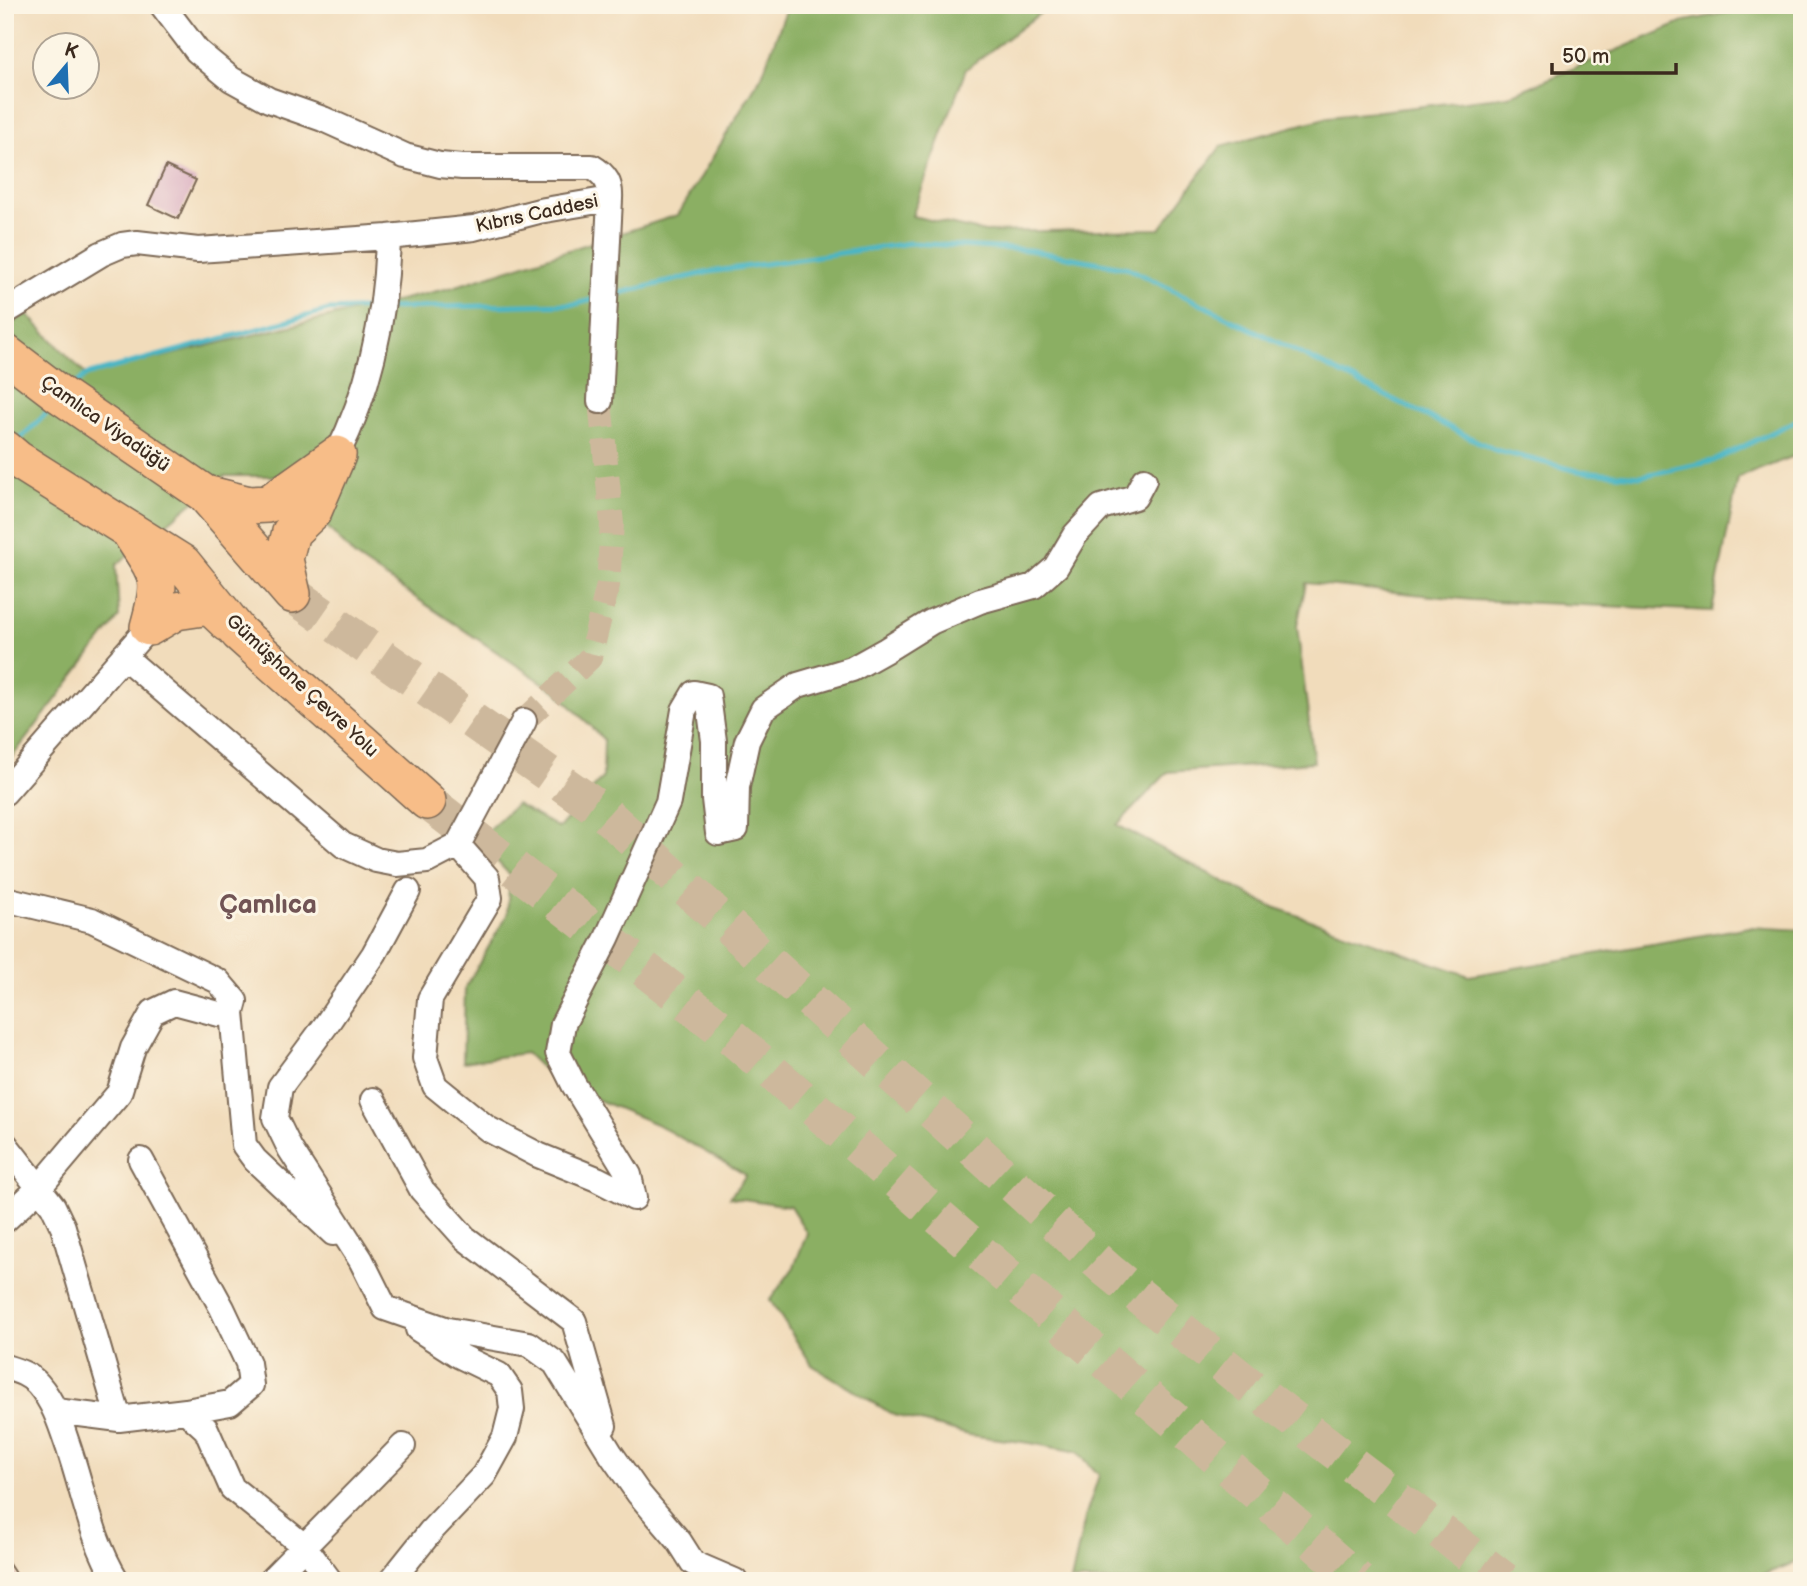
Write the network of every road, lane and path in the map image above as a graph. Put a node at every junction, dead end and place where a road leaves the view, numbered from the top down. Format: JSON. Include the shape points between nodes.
{"nodes":[{"id":1,"x":162,"y":5,"type":"edge"},
{"id":2,"x":610,"y":206,"type":"junction"},
{"id":3,"x":388,"y":237,"type":"junction"},
{"id":4,"x":5,"y":312,"type":"edge"},
{"id":5,"x":5,"y":353,"type":"edge"},
{"id":6,"x":600,"y":401,"type":"tunnel mouth"},
{"id":7,"x":5,"y":449,"type":"edge"},
{"id":8,"x":337,"y":455,"type":"junction"},
{"id":9,"x":1144,"y":480,"type":"dead end"},
{"id":10,"x":205,"y":494,"type":"junction"},
{"id":11,"x":128,"y":528,"type":"junction"},
{"id":12,"x":149,"y":626,"type":"junction"},
{"id":13,"x":239,"y":632,"type":"junction"},
{"id":14,"x":123,"y":656,"type":"junction"},
{"id":15,"x":524,"y":721,"type":"tunnel mouth"},
{"id":16,"x":5,"y":792,"type":"edge"},
{"id":17,"x":427,"y":801,"type":"tunnel mouth"},
{"id":18,"x":458,"y":845,"type":"junction"},
{"id":19,"x":408,"y":891,"type":"dead end"},
{"id":20,"x":5,"y":899,"type":"edge"},
{"id":21,"x":232,"y":1012,"type":"junction"},
{"id":22,"x":373,"y":1100,"type":"dead end"},
{"id":23,"x":5,"y":1144,"type":"edge"},
{"id":24,"x":141,"y":1160,"type":"dead end"},
{"id":25,"x":38,"y":1189,"type":"junction"},
{"id":26,"x":5,"y":1220,"type":"edge"},
{"id":27,"x":361,"y":1260,"type":"junction"},
{"id":28,"x":385,"y":1308,"type":"junction"},
{"id":29,"x":5,"y":1367,"type":"edge"},
{"id":30,"x":56,"y":1411,"type":"junction"},
{"id":31,"x":186,"y":1411,"type":"junction"},
{"id":32,"x":120,"y":1419,"type":"junction"},
{"id":33,"x":403,"y":1446,"type":"dead end"},
{"id":34,"x":611,"y":1454,"type":"junction"},
{"id":35,"x":304,"y":1546,"type":"junction"},
{"id":36,"x":117,"y":1581,"type":"edge"},
{"id":37,"x":270,"y":1581,"type":"edge"},
{"id":38,"x":330,"y":1581,"type":"edge"},
{"id":39,"x":391,"y":1581,"type":"edge"},
{"id":40,"x":735,"y":1581,"type":"edge"}],
"edges":[{"from":1,"to":2,"type":"street","name":"Kıbrıs Caddesi","via":[[197,51],[269,100],[405,156],[440,165],[592,167],[606,177]]},
{"from":2,"to":3,"type":"street","name":"Kıbrıs Caddesi","via":[[539,211],[474,228]]},
{"from":2,"to":6,"type":"street"},
{"from":3,"to":4,"type":"street","name":"Kıbrıs Caddesi","via":[[198,250],[122,245]]},
{"from":3,"to":8,"type":"street","via":[[381,317],[366,385]]},
{"from":5,"to":10,"type":"highway","name":"Çamlıca Viyadüğü"},
{"from":7,"to":11,"type":"highway"},
{"from":8,"to":10,"type":"highway","via":[[268,505]]},
{"from":8,"to":10,"type":"highway","via":[[313,511],[291,532],[284,559],[292,594]]},
{"from":9,"to":18,"type":"street","via":[[1135,496],[1101,507],[1075,535],[1056,567],[1034,586],[980,600],[931,622],[852,668],[798,685],[763,709],[747,741],[737,787],[736,829],[718,833],[708,696],[694,694],[684,710],[668,802],[563,1024],[558,1053],[629,1175],[634,1198],[488,1129],[435,1086],[425,1058],[430,999],[490,898],[487,878]]},
{"from":11,"to":12,"type":"highway","via":[[156,572],[156,601]]},
{"from":11,"to":13,"type":"highway","name":"Gümüşhane Çevre Yolu","via":[[183,564]]},
{"from":12,"to":13,"type":"highway","via":[[176,611],[210,606]]},
{"from":12,"to":14,"type":"street"},
{"from":13,"to":17,"type":"highway","name":"Gümüşhane Çevre Yolu"},
{"from":14,"to":16,"type":"street"},
{"from":14,"to":18,"type":"street","via":[[343,845],[397,864],[427,862]]},
{"from":15,"to":18,"type":"street"},
{"from":19,"to":27,"type":"street","via":[[367,964],[280,1087],[275,1118]]},
{"from":20,"to":21,"type":"street","via":[[92,919],[193,967],[218,981],[235,1001]]},
{"from":21,"to":25,"type":"street","via":[[219,1014],[174,1002],[153,1012],[133,1048],[119,1093]]},
{"from":21,"to":27,"type":"street","via":[[244,1145]]},
{"from":22,"to":34,"type":"street","via":[[422,1190],[465,1238],[574,1321]]},
{"from":23,"to":25,"type":"street"},
{"from":24,"to":31,"type":"street","via":[[248,1363],[251,1385],[230,1403]]},
{"from":25,"to":26,"type":"street"},
{"from":25,"to":32,"type":"street","via":[[62,1227]]},
{"from":27,"to":28,"type":"street"},
{"from":28,"to":34,"type":"street","via":[[448,1330],[529,1343],[555,1363]]},
{"from":28,"to":39,"type":"street","via":[[499,1375],[510,1391],[512,1409],[505,1437],[484,1475]]},
{"from":29,"to":30,"type":"street","via":[[31,1378]]},
{"from":30,"to":32,"type":"street"},
{"from":30,"to":36,"type":"street","via":[[90,1521]]},
{"from":31,"to":32,"type":"street"},
{"from":31,"to":35,"type":"street","via":[[206,1429],[232,1488]]},
{"from":33,"to":35,"type":"street"},
{"from":34,"to":40,"type":"street","via":[[693,1563]]},
{"from":35,"to":37,"type":"street"},
{"from":35,"to":38,"type":"street"}]}
